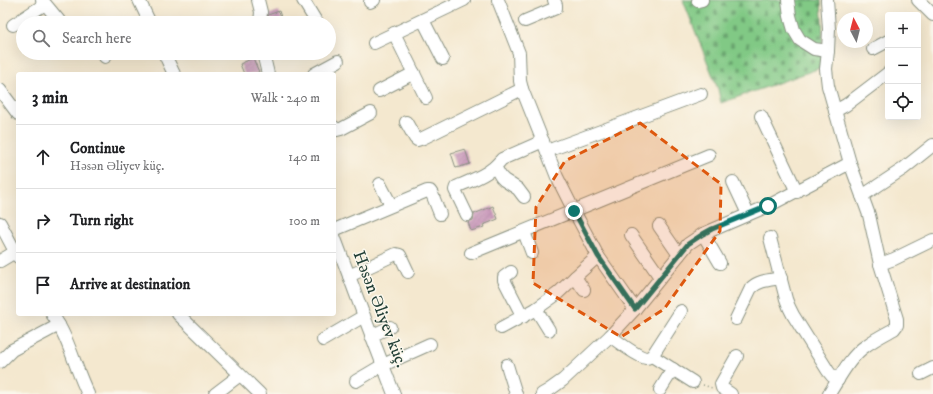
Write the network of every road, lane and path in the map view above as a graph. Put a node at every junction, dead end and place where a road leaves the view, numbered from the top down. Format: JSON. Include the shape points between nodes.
{"nodes":[{"id":1,"x":139,"y":0,"type":"edge"},
{"id":2,"x":258,"y":0,"type":"edge"},
{"id":3,"x":303,"y":0,"type":"edge"},
{"id":4,"x":464,"y":0,"type":"edge"},
{"id":5,"x":499,"y":0,"type":"edge"},
{"id":6,"x":554,"y":0,"type":"edge"},
{"id":7,"x":788,"y":0,"type":"edge"},
{"id":8,"x":827,"y":0,"type":"edge"},
{"id":9,"x":918,"y":0,"type":"edge"},
{"id":10,"x":43,"y":2,"type":"edge"},
{"id":11,"x":926,"y":14,"type":"edge"},
{"id":12,"x":26,"y":16,"type":"edge"},
{"id":13,"x":55,"y":16,"type":"edge"},
{"id":14,"x":147,"y":16,"type":"edge"},
{"id":15,"x":261,"y":16,"type":"edge"},
{"id":16,"x":313,"y":16,"type":"edge"},
{"id":17,"x":423,"y":20,"type":"junction"},
{"id":18,"x":525,"y":21,"type":"dead end"},
{"id":19,"x":16,"y":24,"type":"edge"},
{"id":20,"x":13,"y":26,"type":"dead end"},
{"id":21,"x":394,"y":33,"type":"junction"},
{"id":22,"x":374,"y":43,"type":"dead end"},
{"id":23,"x":885,"y":43,"type":"edge"},
{"id":24,"x":873,"y":49,"type":"dead end"},
{"id":25,"x":828,"y":51,"type":"junction"},
{"id":26,"x":443,"y":58,"type":"dead end"},
{"id":27,"x":167,"y":60,"type":"edge"},
{"id":28,"x":265,"y":60,"type":"edge"},
{"id":29,"x":338,"y":62,"type":"dead end"},
{"id":30,"x":173,"y":72,"type":"edge"},
{"id":31,"x":268,"y":72,"type":"edge"},
{"id":32,"x":318,"y":72,"type":"edge"},
{"id":33,"x":414,"y":73,"type":"junction"},
{"id":34,"x":885,"y":75,"type":"edge"},
{"id":35,"x":522,"y":89,"type":"junction"},
{"id":36,"x":0,"y":90,"type":"edge"},
{"id":37,"x":379,"y":91,"type":"dead end"},
{"id":38,"x":701,"y":94,"type":"dead end"},
{"id":39,"x":426,"y":98,"type":"dead end"},
{"id":40,"x":16,"y":111,"type":"edge"},
{"id":41,"x":835,"y":111,"type":"junction"},
{"id":42,"x":371,"y":114,"type":"dead end"},
{"id":43,"x":761,"y":116,"type":"dead end"},
{"id":44,"x":406,"y":122,"type":"dead end"},
{"id":45,"x":336,"y":128,"type":"edge"},
{"id":46,"x":933,"y":145,"type":"edge"},
{"id":47,"x":545,"y":146,"type":"junction"},
{"id":48,"x":709,"y":155,"type":"dead end"},
{"id":49,"x":850,"y":163,"type":"junction"},
{"id":50,"x":495,"y":167,"type":"junction"},
{"id":51,"x":733,"y":182,"type":"dead end"},
{"id":52,"x":380,"y":184,"type":"dead end"},
{"id":53,"x":796,"y":192,"type":"junction"},
{"id":54,"x":862,"y":196,"type":"junction"},
{"id":55,"x":524,"y":197,"type":"dead end"},
{"id":56,"x":391,"y":205,"type":"junction"},
{"id":57,"x":574,"y":211,"type":"junction"},
{"id":58,"x":440,"y":214,"type":"dead end"},
{"id":59,"x":748,"y":214,"type":"junction"},
{"id":60,"x":467,"y":215,"type":"dead end"},
{"id":61,"x":0,"y":223,"type":"edge"},
{"id":62,"x":659,"y":226,"type":"dead end"},
{"id":63,"x":336,"y":229,"type":"edge"},
{"id":64,"x":524,"y":232,"type":"junction"},
{"id":65,"x":703,"y":234,"type":"junction"},
{"id":66,"x":631,"y":235,"type":"dead end"},
{"id":67,"x":770,"y":238,"type":"dead end"},
{"id":68,"x":931,"y":245,"type":"edge"},
{"id":69,"x":336,"y":249,"type":"edge"},
{"id":70,"x":532,"y":252,"type":"dead end"},
{"id":71,"x":471,"y":253,"type":"dead end"},
{"id":72,"x":16,"y":255,"type":"edge"},
{"id":73,"x":679,"y":255,"type":"junction"},
{"id":74,"x":598,"y":256,"type":"junction"},
{"id":75,"x":0,"y":261,"type":"edge"},
{"id":76,"x":338,"y":262,"type":"edge"},
{"id":77,"x":720,"y":263,"type":"dead end"},
{"id":78,"x":880,"y":264,"type":"junction"},
{"id":79,"x":408,"y":272,"type":"dead end"},
{"id":80,"x":511,"y":272,"type":"dead end"},
{"id":81,"x":349,"y":276,"type":"junction"},
{"id":82,"x":574,"y":276,"type":"junction"},
{"id":83,"x":660,"y":277,"type":"junction"},
{"id":84,"x":781,"y":278,"type":"junction"},
{"id":85,"x":584,"y":290,"type":"dead end"},
{"id":86,"x":536,"y":309,"type":"junction"},
{"id":87,"x":635,"y":309,"type":"junction"},
{"id":88,"x":680,"y":311,"type":"dead end"},
{"id":89,"x":53,"y":316,"type":"edge"},
{"id":90,"x":180,"y":316,"type":"edge"},
{"id":91,"x":364,"y":316,"type":"junction"},
{"id":92,"x":523,"y":317,"type":"junction"},
{"id":93,"x":736,"y":319,"type":"dead end"},
{"id":94,"x":59,"y":324,"type":"junction"},
{"id":95,"x":390,"y":327,"type":"dead end"},
{"id":96,"x":501,"y":328,"type":"dead end"},
{"id":97,"x":549,"y":330,"type":"dead end"},
{"id":98,"x":371,"y":336,"type":"junction"},
{"id":99,"x":610,"y":336,"type":"junction"},
{"id":100,"x":323,"y":340,"type":"dead end"},
{"id":101,"x":430,"y":344,"type":"dead end"},
{"id":102,"x":652,"y":356,"type":"junction"},
{"id":103,"x":736,"y":356,"type":"dead end"},
{"id":104,"x":0,"y":362,"type":"edge"},
{"id":105,"x":383,"y":365,"type":"junction"},
{"id":106,"x":507,"y":365,"type":"dead end"},
{"id":107,"x":933,"y":368,"type":"edge"},
{"id":108,"x":674,"y":369,"type":"junction"},
{"id":109,"x":921,"y":374,"type":"dead end"},
{"id":110,"x":240,"y":375,"type":"junction"},
{"id":111,"x":838,"y":380,"type":"junction"},
{"id":112,"x":356,"y":381,"type":"dead end"},
{"id":113,"x":693,"y":382,"type":"joint"},
{"id":114,"x":660,"y":390,"type":"dead end"},
{"id":115,"x":727,"y":391,"type":"edge"},
{"id":116,"x":547,"y":393,"type":"edge"},
{"id":117,"x":88,"y":394,"type":"edge"},
{"id":118,"x":215,"y":394,"type":"edge"},
{"id":119,"x":260,"y":394,"type":"edge"},
{"id":120,"x":394,"y":394,"type":"edge"},
{"id":121,"x":516,"y":394,"type":"edge"},
{"id":122,"x":830,"y":394,"type":"edge"}],
"edges":[{"from":1,"to":14,"type":"street"},
{"from":2,"to":15,"type":"street"},
{"from":3,"to":16,"type":"street"},
{"from":4,"to":17,"type":"street"},
{"from":5,"to":35,"type":"street","via":[[519,53]]},
{"from":6,"to":18,"type":"street","via":[[556,8]]},
{"from":7,"to":25,"type":"street","via":[[794,30],[800,40],[814,49]]},
{"from":8,"to":25,"type":"street"},
{"from":9,"to":11,"type":"street"},
{"from":10,"to":12,"type":"street"},
{"from":10,"to":13,"type":"street"},
{"from":17,"to":21,"type":"street"},
{"from":17,"to":26,"type":"street"},
{"from":19,"to":20,"type":"street"},
{"from":21,"to":22,"type":"street"},
{"from":21,"to":33,"type":"street"},
{"from":23,"to":24,"type":"street"},
{"from":25,"to":41,"type":"street","via":[[826,77]]},
{"from":27,"to":30,"type":"street"},
{"from":28,"to":31,"type":"street"},
{"from":29,"to":32,"type":"street"},
{"from":33,"to":37,"type":"street"},
{"from":33,"to":39,"type":"street"},
{"from":34,"to":41,"type":"street"},
{"from":35,"to":44,"type":"street","via":[[417,140]]},
{"from":35,"to":47,"type":"street"},
{"from":36,"to":40,"type":"street"},
{"from":38,"to":47,"type":"street"},
{"from":41,"to":49,"type":"street"},
{"from":42,"to":45,"type":"street","via":[[341,129]]},
{"from":43,"to":53,"type":"street"},
{"from":46,"to":54,"type":"street","via":[[904,169]]},
{"from":47,"to":50,"type":"street","via":[[502,159]]},
{"from":47,"to":57,"type":"street"},
{"from":48,"to":57,"type":"street"},
{"from":49,"to":53,"type":"street"},
{"from":49,"to":54,"type":"street"},
{"from":50,"to":55,"type":"street","via":[[501,177],[515,186]]},
{"from":50,"to":60,"type":"street","via":[[456,187],[455,190]]},
{"from":51,"to":59,"type":"street"},
{"from":52,"to":56,"type":"street"},
{"from":53,"to":59,"type":"street"},
{"from":54,"to":78,"type":"street"},
{"from":56,"to":58,"type":"street","via":[[430,191]]},
{"from":56,"to":63,"type":"street"},
{"from":57,"to":64,"type":"street"},
{"from":57,"to":74,"type":"street"},
{"from":59,"to":65,"type":"street"},
{"from":61,"to":72,"type":"street"},
{"from":62,"to":73,"type":"street"},
{"from":64,"to":70,"type":"street"},
{"from":64,"to":71,"type":"street"},
{"from":65,"to":73,"type":"street","via":[[688,244]]},
{"from":65,"to":77,"type":"street"},
{"from":66,"to":83,"type":"street"},
{"from":67,"to":84,"type":"street"},
{"from":68,"to":78,"type":"street"},
{"from":69,"to":76,"type":"street","name":"Həsən Əliyev küç."},
{"from":72,"to":75,"type":"street"},
{"from":73,"to":83,"type":"street"},
{"from":74,"to":82,"type":"street"},
{"from":74,"to":87,"type":"street"},
{"from":76,"to":81,"type":"street","name":"Həsən Əliyev küç."},
{"from":78,"to":111,"type":"street","via":[[897,325],[857,353]]},
{"from":79,"to":81,"type":"street","via":[[400,255],[396,254]]},
{"from":80,"to":92,"type":"street","via":[[504,280]]},
{"from":81,"to":91,"type":"street","name":"Həsən Əliyev küç."},
{"from":82,"to":85,"type":"street"},
{"from":82,"to":86,"type":"street","via":[[557,294]]},
{"from":83,"to":87,"type":"street"},
{"from":84,"to":93,"type":"street","via":[[755,284]]},
{"from":84,"to":111,"type":"street","via":[[793,315],[828,371]]},
{"from":86,"to":92,"type":"street"},
{"from":86,"to":97,"type":"street"},
{"from":87,"to":99,"type":"street"},
{"from":88,"to":102,"type":"street"},
{"from":89,"to":94,"type":"street"},
{"from":90,"to":110,"type":"street"},
{"from":91,"to":98,"type":"street","name":"Həsən Əliyev küç."},
{"from":91,"to":100,"type":"street"},
{"from":92,"to":96,"type":"street"},
{"from":94,"to":104,"type":"street","via":[[12,350]]},
{"from":94,"to":117,"type":"street"},
{"from":95,"to":98,"type":"street"},
{"from":98,"to":105,"type":"street","name":"Həsən Əliyev küç."},
{"from":99,"to":102,"type":"street","via":[[644,358]]},
{"from":99,"to":116,"type":"street"},
{"from":101,"to":105,"type":"street"},
{"from":102,"to":108,"type":"street"},
{"from":103,"to":115,"type":"street","via":[[721,384]]},
{"from":105,"to":112,"type":"street"},
{"from":105,"to":120,"type":"street","name":"Həsən Əliyev küç."},
{"from":106,"to":121,"type":"street"},
{"from":107,"to":109,"type":"street"},
{"from":108,"to":113,"type":"street"},
{"from":108,"to":114,"type":"street"},
{"from":110,"to":118,"type":"street"},
{"from":110,"to":119,"type":"street"},
{"from":111,"to":122,"type":"street"},
{"from":113,"to":115,"type":"path"}]}
